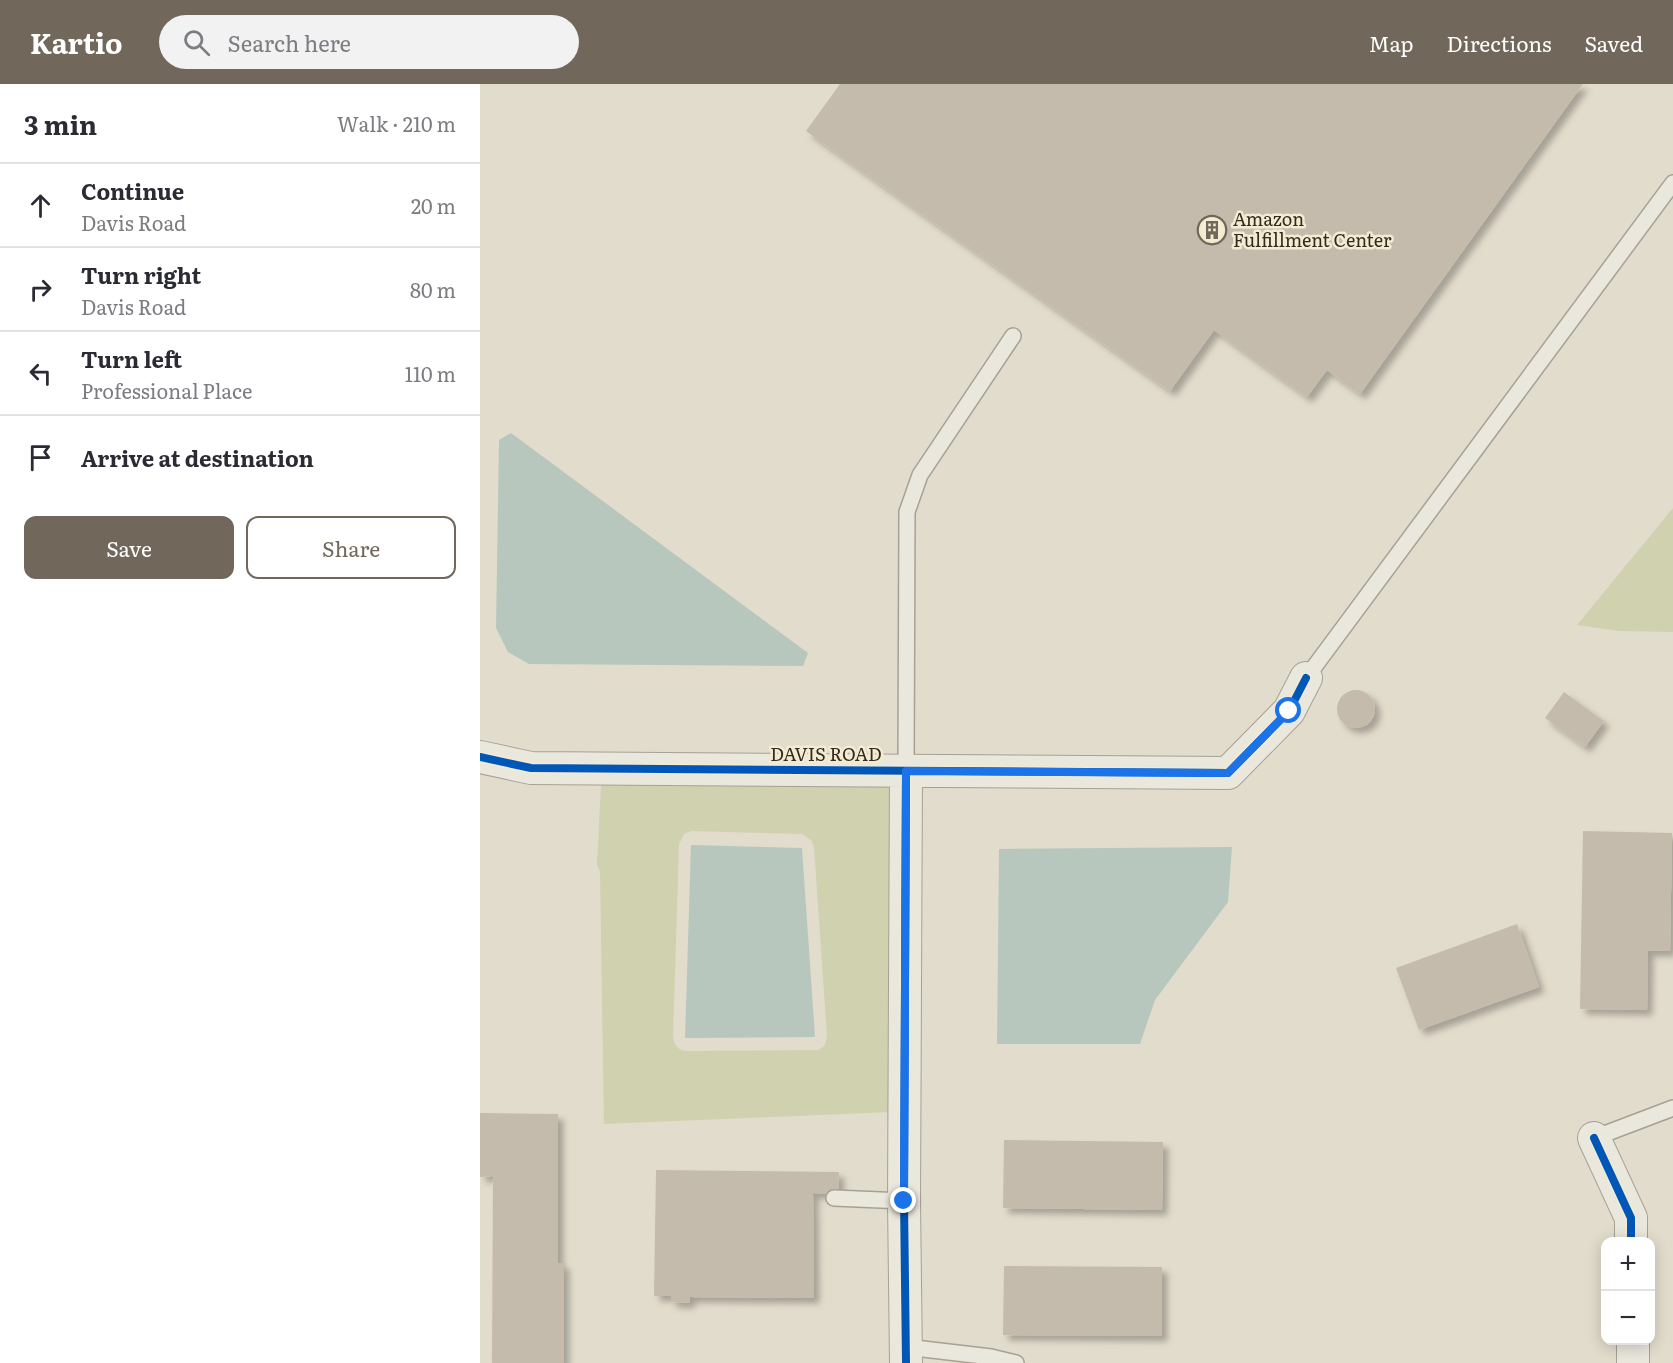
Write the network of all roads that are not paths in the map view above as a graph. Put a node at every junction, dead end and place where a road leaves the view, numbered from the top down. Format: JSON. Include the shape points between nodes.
{"nodes":[{"id":1,"x":1673,"y":183,"type":"edge"},
{"id":2,"x":1013,"y":336,"type":"dead end"},
{"id":3,"x":1306,"y":678,"type":"joint"},
{"id":4,"x":480,"y":757,"type":"edge"},
{"id":5,"x":906,"y":771,"type":"junction"},
{"id":6,"x":1673,"y":1108,"type":"edge"},
{"id":7,"x":1594,"y":1138,"type":"joint"},
{"id":8,"x":834,"y":1198,"type":"dead end"},
{"id":9,"x":904,"y":1201,"type":"junction"},
{"id":10,"x":1631,"y":1237,"type":"edge"},
{"id":11,"x":1633,"y":1345,"type":"edge"},
{"id":12,"x":906,"y":1355,"type":"edge"},
{"id":13,"x":1016,"y":1363,"type":"edge"},
{"id":14,"x":1633,"y":1363,"type":"edge"}],
"edges":[{"from":1,"to":3,"type":"lane"},
{"from":2,"to":5,"type":"lane","via":[[920,475],[907,512]]},
{"from":3,"to":5,"type":"street","name":"DAVIS ROAD","via":[[1289,711],[1228,773]]},
{"from":4,"to":5,"type":"street","name":"DAVIS ROAD","via":[[531,768]]},
{"from":5,"to":9,"type":"street"},
{"from":6,"to":7,"type":"lane"},
{"from":7,"to":10,"type":"street","via":[[1631,1218]]},
{"from":8,"to":9,"type":"lane"},
{"from":9,"to":12,"type":"street"},
{"from":11,"to":14,"type":"street"},
{"from":12,"to":13,"type":"lane","via":[[991,1357]]}]}
